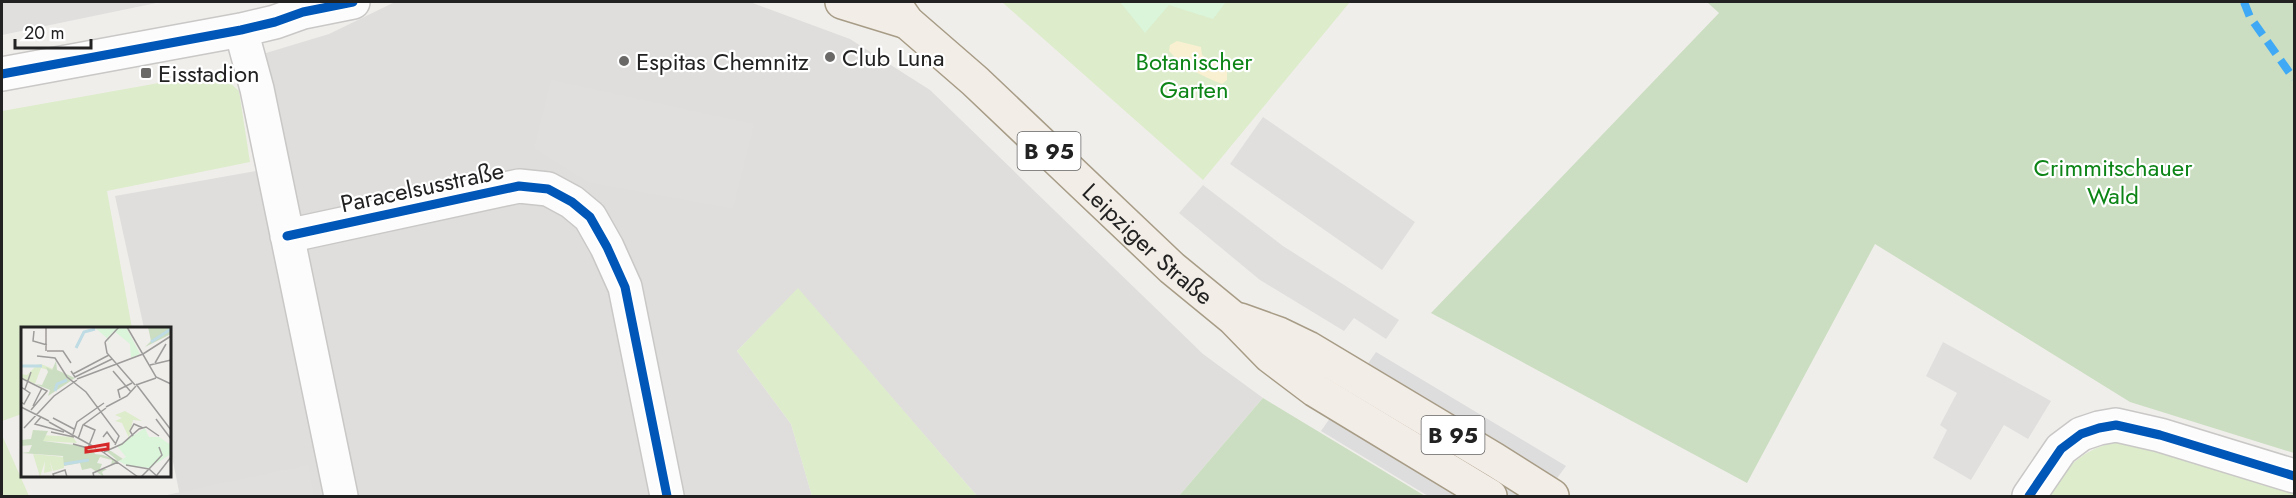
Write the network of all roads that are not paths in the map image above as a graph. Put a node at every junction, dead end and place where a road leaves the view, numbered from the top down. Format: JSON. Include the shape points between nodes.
{"nodes":[{"id":1,"x":353,"y":2,"type":"edge"},
{"id":2,"x":842,"y":2,"type":"edge"},
{"id":3,"x":312,"y":7,"type":"edge"},
{"id":4,"x":900,"y":12,"type":"edge"},
{"id":5,"x":241,"y":30,"type":"junction"},
{"id":6,"x":2,"y":75,"type":"edge"},
{"id":7,"x":287,"y":237,"type":"junction"},
{"id":8,"x":1233,"y":318,"type":"junction"},
{"id":9,"x":2295,"y":476,"type":"edge"},
{"id":10,"x":1548,"y":494,"type":"edge"},
{"id":11,"x":340,"y":496,"type":"edge"},
{"id":12,"x":667,"y":496,"type":"edge"},
{"id":13,"x":1490,"y":496,"type":"edge"},
{"id":14,"x":2029,"y":496,"type":"edge"}],
"edges":[{"from":1,"to":3,"type":"street"},
{"from":2,"to":4,"type":"main road","name":"Leipziger Straße","number":"B 95"},
{"from":3,"to":5,"type":"street"},
{"from":4,"to":8,"type":"main road","name":"Leipziger Straße","number":"B 95","via":[[1172,268]]},
{"from":5,"to":6,"type":"street"},
{"from":5,"to":7,"type":"street"},
{"from":7,"to":11,"type":"street"},
{"from":7,"to":12,"type":"street","name":"Paracelsusstraße","via":[[519,186],[548,189],[572,202],[590,217],[625,287]]},
{"from":8,"to":10,"type":"main road","name":"Leipziger Straße","number":"B 95","via":[[1308,348]]},
{"from":8,"to":13,"type":"main road","name":"Leipziger Straße","number":"B 95","via":[[1270,356],[1315,390]]},
{"from":9,"to":14,"type":"street","via":[[2116,425],[2081,434],[2061,449]]}]}
